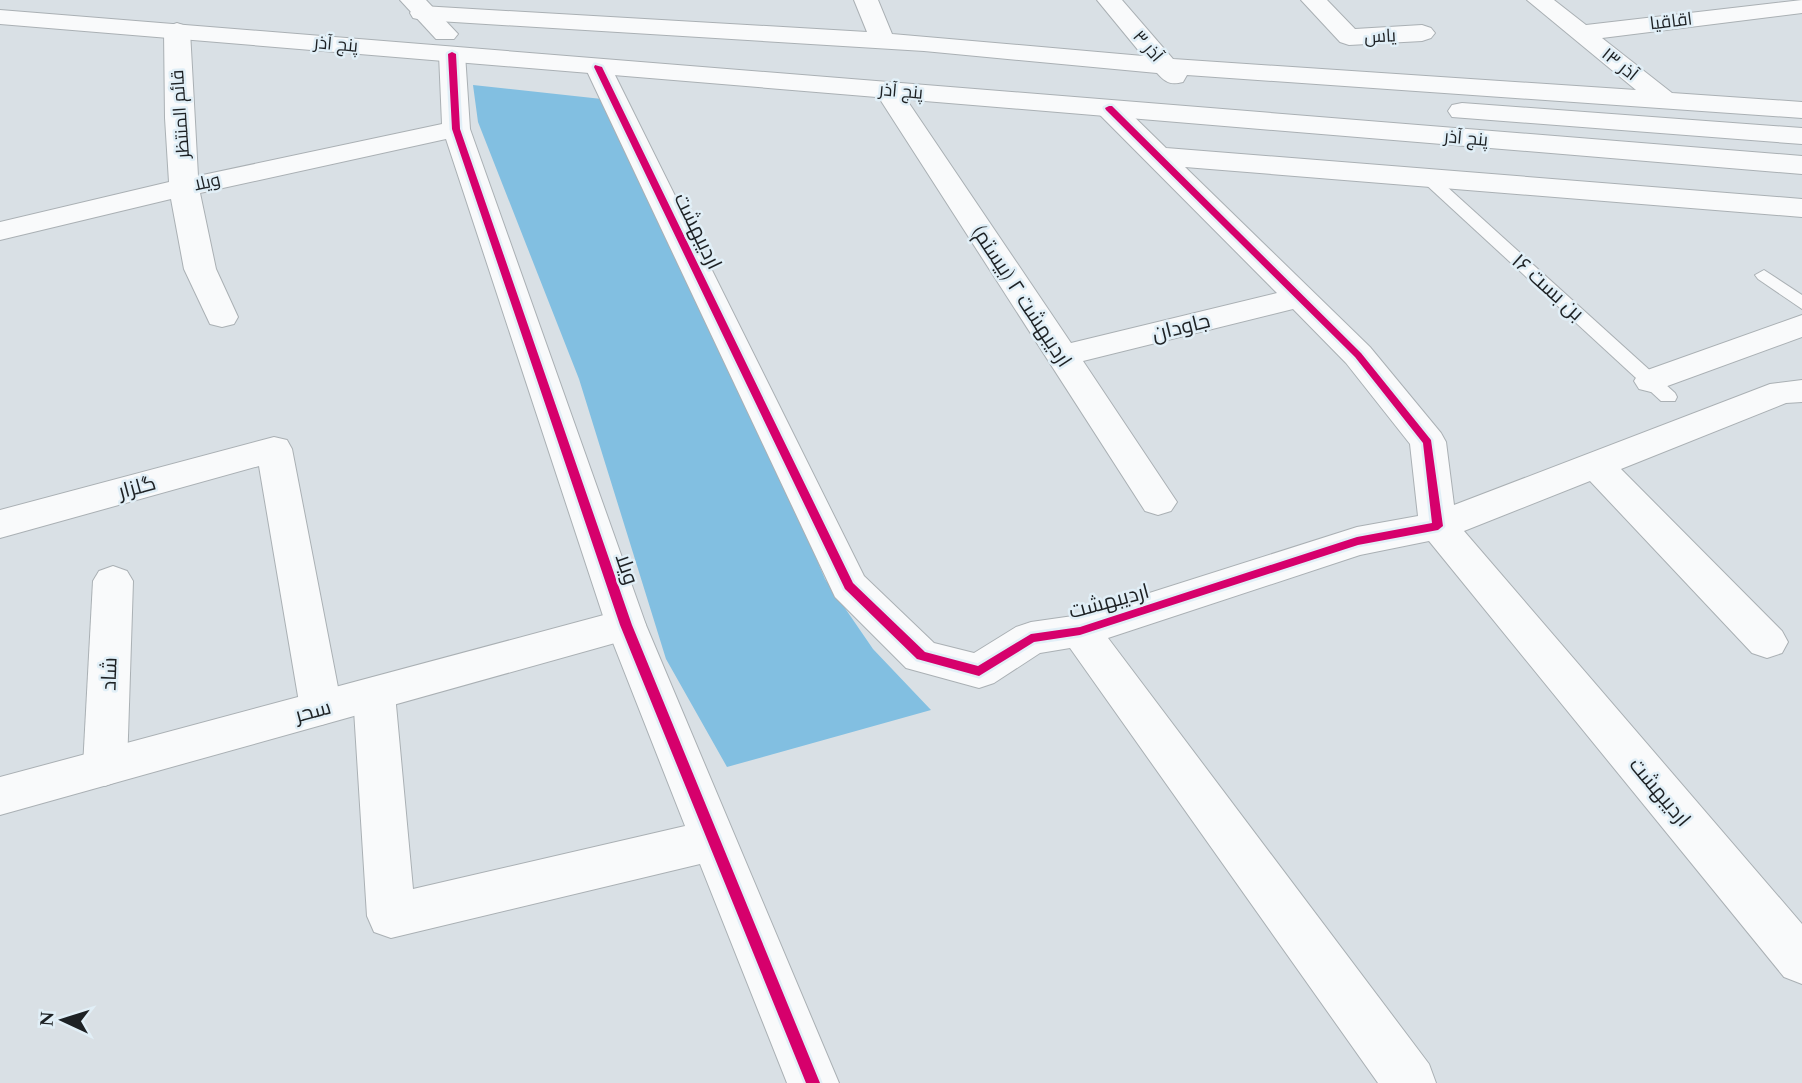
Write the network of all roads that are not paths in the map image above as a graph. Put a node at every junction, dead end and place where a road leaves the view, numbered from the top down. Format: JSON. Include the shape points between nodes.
{"nodes":[{"id":1,"x":74,"y":0,"type":"edge"},
{"id":2,"x":615,"y":0,"type":"edge"},
{"id":3,"x":866,"y":0,"type":"edge"},
{"id":4,"x":1110,"y":0,"type":"edge"},
{"id":5,"x":1313,"y":0,"type":"edge"},
{"id":6,"x":1539,"y":0,"type":"edge"},
{"id":7,"x":1756,"y":5,"type":"edge"},
{"id":8,"x":417,"y":6,"type":"edge"},
{"id":9,"x":1802,"y":6,"type":"edge"},
{"id":10,"x":0,"y":17,"type":"edge"},
{"id":11,"x":637,"y":25,"type":"junction"},
{"id":12,"x":1792,"y":29,"type":"dead end"},
{"id":13,"x":177,"y":31,"type":"junction"},
{"id":14,"x":1422,"y":33,"type":"dead end"},
{"id":15,"x":1581,"y":33,"type":"junction"},
{"id":16,"x":883,"y":41,"type":"junction"},
{"id":17,"x":449,"y":44,"type":"junction"},
{"id":18,"x":654,"y":47,"type":"junction"},
{"id":19,"x":1166,"y":66,"type":"junction"},
{"id":20,"x":598,"y":67,"type":"junction"},
{"id":21,"x":887,"y":90,"type":"junction"},
{"id":22,"x":1187,"y":91,"type":"junction"},
{"id":23,"x":1664,"y":99,"type":"junction"},
{"id":24,"x":1109,"y":108,"type":"junction"},
{"id":25,"x":1802,"y":110,"type":"edge"},
{"id":26,"x":1700,"y":128,"type":"junction"},
{"id":27,"x":456,"y":130,"type":"junction"},
{"id":28,"x":1802,"y":136,"type":"edge"},
{"id":29,"x":1157,"y":156,"type":"junction"},
{"id":30,"x":1802,"y":165,"type":"edge"},
{"id":31,"x":1428,"y":178,"type":"junction"},
{"id":32,"x":186,"y":187,"type":"junction"},
{"id":33,"x":1802,"y":208,"type":"edge"},
{"id":34,"x":0,"y":231,"type":"edge"},
{"id":35,"x":1764,"y":275,"type":"dead end"},
{"id":36,"x":1300,"y":297,"type":"junction"},
{"id":37,"x":1802,"y":304,"type":"edge"},
{"id":38,"x":222,"y":317,"type":"dead end"},
{"id":39,"x":1802,"y":325,"type":"edge"},
{"id":40,"x":1062,"y":356,"type":"junction"},
{"id":41,"x":1660,"y":389,"type":"joint"},
{"id":42,"x":1802,"y":391,"type":"edge"},
{"id":43,"x":1596,"y":465,"type":"junction"},
{"id":44,"x":1158,"y":502,"type":"dead end"},
{"id":45,"x":0,"y":524,"type":"edge"},
{"id":46,"x":1438,"y":526,"type":"junction"},
{"id":47,"x":113,"y":581,"type":"dead end"},
{"id":48,"x":626,"y":625,"type":"junction"},
{"id":49,"x":1080,"y":631,"type":"junction"},
{"id":50,"x":1767,"y":642,"type":"dead end"},
{"id":51,"x":374,"y":694,"type":"junction"},
{"id":52,"x":321,"y":708,"type":"junction"},
{"id":53,"x":105,"y":767,"type":"junction"},
{"id":54,"x":0,"y":796,"type":"edge"},
{"id":55,"x":714,"y":840,"type":"junction"},
{"id":56,"x":1802,"y":961,"type":"edge"},
{"id":57,"x":813,"y":1083,"type":"edge"},
{"id":58,"x":1410,"y":1083,"type":"edge"}],
"edges":[{"from":1,"to":17,"type":"street","name":"پنج آذر"},
{"from":2,"to":11,"type":"street"},
{"from":3,"to":16,"type":"street"},
{"from":4,"to":19,"type":"street","name":"آذر ۳"},
{"from":5,"to":14,"type":"street","name":"یاس","via":[[1349,37]]},
{"from":6,"to":15,"type":"street","name":"۱۳ آذر"},
{"from":7,"to":9,"type":"street","name":"اقاقیا"},
{"from":7,"to":12,"type":"street"},
{"from":7,"to":15,"type":"street","name":"اقاقیا"},
{"from":8,"to":11,"type":"street"},
{"from":8,"to":17,"type":"street"},
{"from":10,"to":13,"type":"street","name":"پنج آذر"},
{"from":11,"to":16,"type":"street"},
{"from":11,"to":18,"type":"street"},
{"from":13,"to":17,"type":"street","name":"پنج آذر"},
{"from":13,"to":32,"type":"street","name":"قائم المنتظر","via":[[176,99]]},
{"from":15,"to":23,"type":"street","name":"۱۳ آذر"},
{"from":16,"to":19,"type":"street"},
{"from":17,"to":18,"type":"street","name":"پنج آذر"},
{"from":17,"to":20,"type":"street","name":"پنج آذر"},
{"from":17,"to":27,"type":"street","name":"ویلا"},
{"from":18,"to":22,"type":"street","name":"پنج آذر"},
{"from":19,"to":22,"type":"street","name":"آذر ۳"},
{"from":19,"to":23,"type":"street"},
{"from":20,"to":21,"type":"street","name":"پنج آذر"},
{"from":20,"to":49,"type":"street","name":"اردیبهشت","via":[[849,586],[921,656],[979,671],[1031,638]]},
{"from":21,"to":24,"type":"street","name":"پنج آذر"},
{"from":21,"to":40,"type":"street","name":"اردیبهشت ۲ (بیستم)"},
{"from":22,"to":26,"type":"street","name":"پنج آذر"},
{"from":23,"to":25,"type":"street"},
{"from":23,"to":26,"type":"street","name":"۱۳ آذر"},
{"from":24,"to":29,"type":"street"},
{"from":24,"to":30,"type":"street","name":"پنج آذر"},
{"from":26,"to":28,"type":"street","name":"پنج آذر"},
{"from":27,"to":32,"type":"street","name":"ویلا"},
{"from":27,"to":48,"type":"street","name":"ویلا"},
{"from":29,"to":31,"type":"street"},
{"from":29,"to":36,"type":"street"},
{"from":31,"to":33,"type":"street"},
{"from":31,"to":41,"type":"lane","name":"بن بست ۱۶"},
{"from":32,"to":34,"type":"street","name":"ویلا"},
{"from":32,"to":38,"type":"street","name":"قائم المنتظر","via":[[198,264]]},
{"from":35,"to":37,"type":"lane"},
{"from":36,"to":40,"type":"street","name":"جاودان"},
{"from":36,"to":46,"type":"street","via":[[1358,355],[1428,442]]},
{"from":39,"to":41,"type":"street"},
{"from":40,"to":44,"type":"street","name":"اردیبهشت ۲ (بیستم)"},
{"from":42,"to":43,"type":"street","via":[[1782,392]]},
{"from":43,"to":46,"type":"street"},
{"from":43,"to":50,"type":"street"},
{"from":45,"to":52,"type":"street","name":"گلزار","via":[[274,449]]},
{"from":46,"to":49,"type":"street","name":"اردیبهشت","via":[[1357,541]]},
{"from":46,"to":56,"type":"street","name":"اردیبهشت"},
{"from":47,"to":53,"type":"street","name":"شاد"},
{"from":48,"to":51,"type":"street","name":"سحر"},
{"from":48,"to":55,"type":"street","name":"ویلا"},
{"from":49,"to":58,"type":"street","name":"اردیبهشت"},
{"from":51,"to":52,"type":"street","name":"سحر"},
{"from":51,"to":55,"type":"street","via":[[391,916]]},
{"from":52,"to":53,"type":"street","name":"سحر"},
{"from":53,"to":54,"type":"street","name":"سحر"},
{"from":55,"to":57,"type":"street","name":"ویلا"}]}
